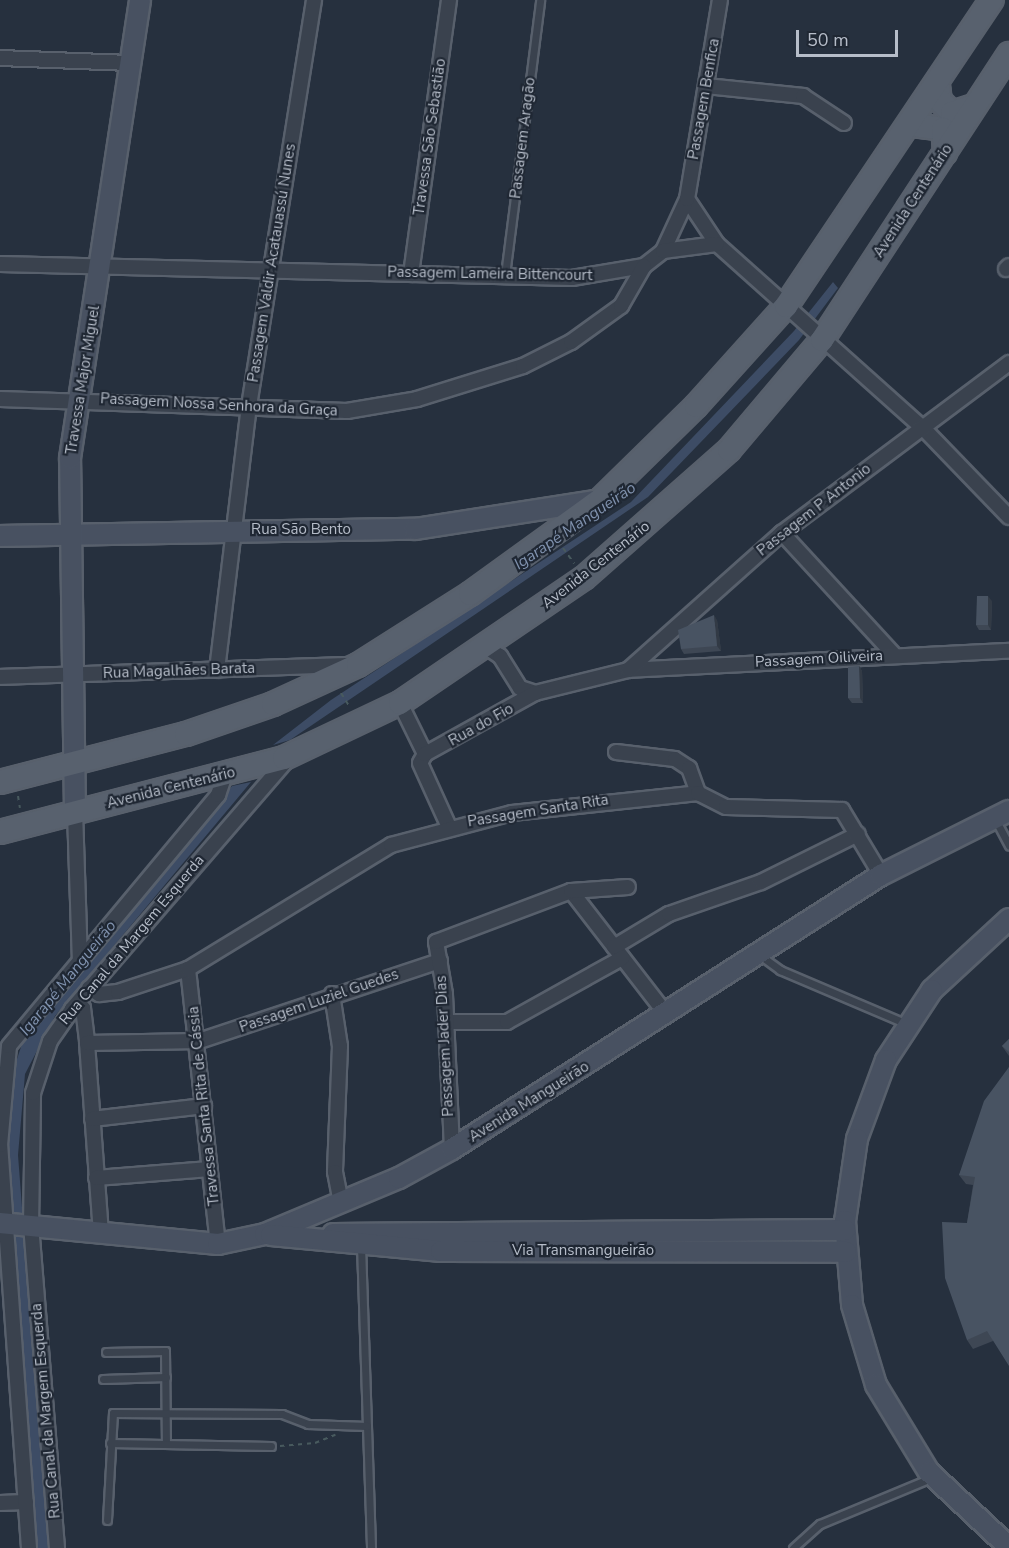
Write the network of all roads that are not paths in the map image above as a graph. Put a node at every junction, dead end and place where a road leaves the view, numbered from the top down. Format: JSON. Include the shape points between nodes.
{"nodes":[{"id":1,"x":140,"y":0,"type":"edge"},
{"id":2,"x":314,"y":0,"type":"edge"},
{"id":3,"x":448,"y":0,"type":"edge"},
{"id":4,"x":540,"y":0,"type":"edge"},
{"id":5,"x":720,"y":0,"type":"edge"},
{"id":6,"x":992,"y":0,"type":"edge"},
{"id":7,"x":1009,"y":54,"type":"edge"},
{"id":8,"x":0,"y":58,"type":"edge"},
{"id":9,"x":131,"y":63,"type":"junction"},
{"id":10,"x":938,"y":85,"type":"junction"},
{"id":11,"x":706,"y":86,"type":"junction"},
{"id":12,"x":974,"y":106,"type":"junction"},
{"id":13,"x":844,"y":123,"type":"dead end"},
{"id":14,"x":912,"y":125,"type":"junction"},
{"id":15,"x":945,"y":153,"type":"junction"},
{"id":16,"x":687,"y":199,"type":"junction"},
{"id":17,"x":717,"y":244,"type":"junction"},
{"id":18,"x":663,"y":251,"type":"junction"},
{"id":19,"x":0,"y":264,"type":"edge"},
{"id":20,"x":102,"y":266,"type":"junction"},
{"id":21,"x":644,"y":266,"type":"junction"},
{"id":22,"x":271,"y":270,"type":"junction"},
{"id":23,"x":411,"y":274,"type":"junction"},
{"id":24,"x":505,"y":275,"type":"junction"},
{"id":25,"x":789,"y":310,"type":"junction"},
{"id":26,"x":820,"y":338,"type":"junction"},
{"id":27,"x":1009,"y":363,"type":"edge"},
{"id":28,"x":77,"y":398,"type":"junction"},
{"id":29,"x":0,"y":399,"type":"edge"},
{"id":30,"x":249,"y":405,"type":"junction"},
{"id":31,"x":922,"y":427,"type":"junction"},
{"id":32,"x":600,"y":500,"type":"junction"},
{"id":33,"x":1009,"y":517,"type":"edge"},
{"id":34,"x":232,"y":530,"type":"junction"},
{"id":35,"x":70,"y":532,"type":"junction"},
{"id":36,"x":782,"y":533,"type":"junction"},
{"id":37,"x":0,"y":536,"type":"edge"},
{"id":38,"x":486,"y":646,"type":"junction"},
{"id":39,"x":1009,"y":651,"type":"edge"},
{"id":40,"x":894,"y":655,"type":"junction"},
{"id":41,"x":358,"y":665,"type":"junction"},
{"id":42,"x":217,"y":670,"type":"junction"},
{"id":43,"x":628,"y":670,"type":"junction"},
{"id":44,"x":72,"y":675,"type":"junction"},
{"id":45,"x":0,"y":677,"type":"edge"},
{"id":46,"x":535,"y":693,"type":"junction"},
{"id":47,"x":400,"y":703,"type":"junction"},
{"id":48,"x":616,"y":752,"type":"dead end"},
{"id":49,"x":293,"y":754,"type":"junction"},
{"id":50,"x":425,"y":754,"type":"junction"},
{"id":51,"x":74,"y":764,"type":"junction"},
{"id":52,"x":225,"y":775,"type":"junction"},
{"id":53,"x":7,"y":780,"type":"edge"},
{"id":54,"x":698,"y":793,"type":"junction"},
{"id":55,"x":75,"y":812,"type":"junction"},
{"id":56,"x":1002,"y":813,"type":"edge"},
{"id":57,"x":449,"y":827,"type":"junction"},
{"id":58,"x":0,"y":832,"type":"edge"},
{"id":59,"x":858,"y":834,"type":"junction"},
{"id":60,"x":1009,"y":845,"type":"edge"},
{"id":61,"x":881,"y":876,"type":"junction"},
{"id":62,"x":627,"y":887,"type":"dead end"},
{"id":63,"x":571,"y":891,"type":"junction"},
{"id":64,"x":1009,"y":919,"type":"edge"},
{"id":65,"x":618,"y":952,"type":"junction"},
{"id":66,"x":759,"y":954,"type":"junction"},
{"id":67,"x":80,"y":959,"type":"junction"},
{"id":68,"x":440,"y":961,"type":"junction"},
{"id":69,"x":188,"y":969,"type":"junction"},
{"id":70,"x":89,"y":988,"type":"junction"},
{"id":71,"x":332,"y":994,"type":"junction"},
{"id":72,"x":72,"y":1009,"type":"junction"},
{"id":73,"x":666,"y":1014,"type":"junction"},
{"id":74,"x":446,"y":1022,"type":"junction"},
{"id":75,"x":907,"y":1024,"type":"junction"},
{"id":76,"x":199,"y":1041,"type":"junction"},
{"id":77,"x":87,"y":1043,"type":"junction"},
{"id":78,"x":4,"y":1045,"type":"edge"},
{"id":79,"x":204,"y":1106,"type":"junction"},
{"id":80,"x":92,"y":1119,"type":"junction"},
{"id":81,"x":452,"y":1149,"type":"junction"},
{"id":82,"x":210,"y":1169,"type":"junction"},
{"id":83,"x":96,"y":1178,"type":"junction"},
{"id":84,"x":341,"y":1203,"type":"junction"},
{"id":85,"x":2,"y":1223,"type":"edge"},
{"id":86,"x":31,"y":1226,"type":"junction"},
{"id":87,"x":845,"y":1230,"type":"junction"},
{"id":88,"x":100,"y":1234,"type":"junction"},
{"id":89,"x":265,"y":1234,"type":"junction"},
{"id":90,"x":321,"y":1236,"type":"junction"},
{"id":91,"x":218,"y":1244,"type":"junction"},
{"id":92,"x":361,"y":1245,"type":"junction"},
{"id":93,"x":846,"y":1252,"type":"junction"},
{"id":94,"x":106,"y":1352,"type":"dead end"},
{"id":95,"x":166,"y":1377,"type":"junction"},
{"id":96,"x":104,"y":1379,"type":"dead end"},
{"id":97,"x":166,"y":1411,"type":"junction"},
{"id":98,"x":367,"y":1426,"type":"junction"},
{"id":99,"x":110,"y":1443,"type":"junction"},
{"id":100,"x":166,"y":1444,"type":"junction"},
{"id":101,"x":271,"y":1446,"type":"road end"},
{"id":102,"x":933,"y":1477,"type":"junction"},
{"id":103,"x":26,"y":1502,"type":"junction"},
{"id":104,"x":0,"y":1503,"type":"edge"},
{"id":105,"x":107,"y":1520,"type":"dead end"},
{"id":106,"x":1009,"y":1546,"type":"edge"},
{"id":107,"x":29,"y":1548,"type":"edge"},
{"id":108,"x":57,"y":1548,"type":"edge"},
{"id":109,"x":370,"y":1548,"type":"edge"},
{"id":110,"x":793,"y":1548,"type":"edge"}],
"edges":[{"from":1,"to":9,"type":"street","name":"Travessa Major Miguel"},
{"from":2,"to":22,"type":"street","name":"Passagem Valdir Acatauassú Nunes"},
{"from":3,"to":23,"type":"street","name":"Travessa São Sebastião"},
{"from":4,"to":24,"type":"lane","name":"Passagem Aragão"},
{"from":5,"to":11,"type":"street","name":"Passagem Benfica"},
{"from":6,"to":10,"type":"main road"},
{"from":7,"to":12,"type":"main road","name":"Avenida Centenário"},
{"from":8,"to":9,"type":"street"},
{"from":9,"to":20,"type":"street","name":"Travessa Major Miguel"},
{"from":10,"to":12,"type":"main road","via":[[940,101],[952,113]]},
{"from":10,"to":14,"type":"main road"},
{"from":11,"to":13,"type":"street","via":[[803,96]]},
{"from":11,"to":16,"type":"street","name":"Passagem Benfica"},
{"from":12,"to":15,"type":"main road","name":"Avenida Centenário"},
{"from":14,"to":15,"type":"main road","via":[[943,129]]},
{"from":14,"to":25,"type":"main road"},
{"from":15,"to":26,"type":"main road","name":"Avenida Centenário"},
{"from":16,"to":17,"type":"street"},
{"from":16,"to":18,"type":"street","name":"Passagem Benfica"},
{"from":17,"to":18,"type":"street"},
{"from":17,"to":25,"type":"street"},
{"from":18,"to":21,"type":"street","name":"Passagem Lameira Bittencourt"},
{"from":19,"to":20,"type":"street","name":"Passagem Lameira Bittencourt"},
{"from":20,"to":22,"type":"street","name":"Passagem Lameira Bittencourt"},
{"from":20,"to":28,"type":"street","name":"Travessa Major Miguel"},
{"from":21,"to":24,"type":"street","name":"Passagem Lameira Bittencourt","via":[[572,278]]},
{"from":21,"to":30,"type":"street","name":"Passagem Nossa Senhora da Graça","via":[[621,306],[595,327],[495,376],[417,399],[346,411]]},
{"from":22,"to":23,"type":"street","name":"Passagem Lameira Bittencourt"},
{"from":22,"to":30,"type":"street","name":"Passagem Valdir Acatauassú Nunes"},
{"from":23,"to":24,"type":"street","name":"Passagem Lameira Bittencourt"},
{"from":25,"to":26,"type":"street"},
{"from":25,"to":32,"type":"main road"},
{"from":26,"to":31,"type":"street"},
{"from":26,"to":38,"type":"main road","name":"Avenida Centenário","via":[[729,450],[636,537]]},
{"from":27,"to":31,"type":"street","name":"Passagem P Antonio"},
{"from":28,"to":29,"type":"street","name":"Passagem Nossa Senhora da Graça"},
{"from":28,"to":30,"type":"street","name":"Passagem Nossa Senhora da Graça"},
{"from":28,"to":35,"type":"street","name":"Travessa Major Miguel"},
{"from":30,"to":34,"type":"street","name":"Passagem Valdir Acatauassú Nunes"},
{"from":31,"to":33,"type":"street"},
{"from":31,"to":36,"type":"street","name":"Passagem P Antonio"},
{"from":32,"to":34,"type":"street","name":"Rua São Bento","via":[[415,529]]},
{"from":32,"to":41,"type":"main road","via":[[470,594]]},
{"from":34,"to":35,"type":"street","name":"Rua São Bento"},
{"from":34,"to":42,"type":"street","name":"Passagem Valdir Acatauassú Nunes"},
{"from":35,"to":37,"type":"street","name":"Rua São Bento"},
{"from":35,"to":44,"type":"street","name":"Travessa Major Miguel"},
{"from":36,"to":40,"type":"street"},
{"from":36,"to":43,"type":"street","name":"Passagem P Antonio"},
{"from":38,"to":46,"type":"street","via":[[500,656],[520,688]]},
{"from":38,"to":47,"type":"main road","name":"Avenida Centenário"},
{"from":39,"to":40,"type":"street","name":"Passagem Oiliveira"},
{"from":40,"to":43,"type":"street","name":"Passagem Oiliveira"},
{"from":41,"to":42,"type":"street","name":"Rua Magalhães Barata"},
{"from":41,"to":51,"type":"main road","via":[[273,704]]},
{"from":42,"to":44,"type":"street","name":"Rua Magalhães Barata"},
{"from":43,"to":46,"type":"street","name":"Passagem Oiliveira"},
{"from":44,"to":45,"type":"street","name":"Rua Magalhães Barata"},
{"from":44,"to":51,"type":"street","name":"Travessa Major Miguel"},
{"from":46,"to":50,"type":"street","name":"Rua do Fio"},
{"from":47,"to":49,"type":"main road","name":"Avenida Centenário"},
{"from":47,"to":50,"type":"street"},
{"from":48,"to":54,"type":"street","via":[[675,759],[689,768]]},
{"from":49,"to":52,"type":"main road","name":"Avenida Centenário"},
{"from":49,"to":70,"type":"street","name":"Rua Canal da Margem Esquerda"},
{"from":50,"to":57,"type":"street","via":[[420,763]]},
{"from":51,"to":53,"type":"main road"},
{"from":51,"to":55,"type":"street","name":"Travessa Major Miguel"},
{"from":52,"to":55,"type":"main road","name":"Avenida Centenário"},
{"from":52,"to":67,"type":"street","via":[[218,795]]},
{"from":54,"to":57,"type":"street","name":"Passagem Santa Rita","via":[[626,797]]},
{"from":54,"to":59,"type":"street","name":"Passagem Santa Rita","via":[[726,807],[842,810]]},
{"from":55,"to":58,"type":"main road","name":"Avenida Centenário"},
{"from":55,"to":67,"type":"street"},
{"from":56,"to":60,"type":"lane"},
{"from":56,"to":61,"type":"street","name":"Avenida Mangueirão"},
{"from":57,"to":69,"type":"street","name":"Passagem Santa Rita","via":[[381,850],[233,947]]},
{"from":59,"to":61,"type":"street","name":"Passagem Santa Rita"},
{"from":59,"to":65,"type":"street","via":[[761,882],[669,914]]},
{"from":61,"to":66,"type":"street","name":"Avenida Mangueirão"},
{"from":62,"to":63,"type":"street"},
{"from":63,"to":65,"type":"street"},
{"from":63,"to":68,"type":"street","name":"Passagem Jader Dias","via":[[436,942]]},
{"from":64,"to":75,"type":"street","via":[[960,959]]},
{"from":65,"to":73,"type":"street"},
{"from":65,"to":74,"type":"street","via":[[507,1022]]},
{"from":66,"to":73,"type":"street","name":"Avenida Mangueirão"},
{"from":66,"to":75,"type":"lane","via":[[780,970]]},
{"from":67,"to":78,"type":"street"},
{"from":68,"to":71,"type":"street","name":"Passagem Luziel Guedes"},
{"from":68,"to":74,"type":"street","name":"Passagem Jader Dias"},
{"from":69,"to":70,"type":"street","name":"Passagem Santa Rita","via":[[118,992],[99,994]]},
{"from":69,"to":76,"type":"street","name":"Travessa Santa Rita de Cássia"},
{"from":70,"to":72,"type":"street","name":"Rua Canal da Margem Esquerda"},
{"from":71,"to":76,"type":"street","name":"Passagem Luziel Guedes"},
{"from":71,"to":84,"type":"street","via":[[340,1046],[335,1172]]},
{"from":72,"to":77,"type":"street","via":[[83,1008]]},
{"from":72,"to":86,"type":"street","name":"Rua Canal da Margem Esquerda","via":[[50,1041],[33,1092]]},
{"from":73,"to":81,"type":"street","name":"Avenida Mangueirão"},
{"from":74,"to":81,"type":"street","name":"Passagem Jader Dias"},
{"from":75,"to":87,"type":"street","via":[[873,1089],[856,1138]]},
{"from":76,"to":77,"type":"street","name":"Passagem Luziel Guedes"},
{"from":76,"to":79,"type":"street","name":"Travessa Santa Rita de Cássia"},
{"from":77,"to":80,"type":"street"},
{"from":78,"to":85,"type":"street"},
{"from":79,"to":80,"type":"street"},
{"from":79,"to":82,"type":"street","name":"Travessa Santa Rita de Cássia"},
{"from":80,"to":83,"type":"street"},
{"from":81,"to":84,"type":"street","name":"Avenida Mangueirão"},
{"from":82,"to":83,"type":"street"},
{"from":82,"to":91,"type":"street","name":"Travessa Santa Rita de Cássia"},
{"from":83,"to":88,"type":"street"},
{"from":84,"to":89,"type":"street","name":"Avenida Mangueirão"},
{"from":85,"to":86,"type":"street","name":"Avenida Mangueirão"},
{"from":85,"to":103,"type":"street"},
{"from":86,"to":88,"type":"street","name":"Avenida Mangueirão"},
{"from":86,"to":108,"type":"street","name":"Rua Canal da Margem Esquerda"},
{"from":87,"to":90,"type":"street","name":"Via Transmangueirão","via":[[358,1230]]},
{"from":87,"to":93,"type":"street"},
{"from":88,"to":91,"type":"street","name":"Avenida Mangueirão"},
{"from":89,"to":90,"type":"street","name":"Via Transmangueirão"},
{"from":89,"to":91,"type":"street","name":"Avenida Mangueirão"},
{"from":90,"to":92,"type":"street","name":"Via Transmangueirão"},
{"from":92,"to":93,"type":"street","name":"Via Transmangueirão","via":[[441,1251]]},
{"from":92,"to":98,"type":"lane"},
{"from":93,"to":102,"type":"street","via":[[852,1305],[876,1385]]},
{"from":94,"to":95,"type":"lane","via":[[163,1348]]},
{"from":95,"to":96,"type":"lane"},
{"from":95,"to":97,"type":"lane"},
{"from":97,"to":98,"type":"lane","via":[[282,1414],[339,1427]]},
{"from":97,"to":99,"type":"lane","via":[[111,1414]]},
{"from":97,"to":100,"type":"lane"},
{"from":98,"to":109,"type":"lane"},
{"from":99,"to":100,"type":"lane"},
{"from":99,"to":105,"type":"lane"},
{"from":100,"to":101,"type":"lane"},
{"from":102,"to":106,"type":"street"},
{"from":102,"to":110,"type":"lane","via":[[820,1524]]},
{"from":103,"to":104,"type":"street"},
{"from":103,"to":107,"type":"street"}]}
